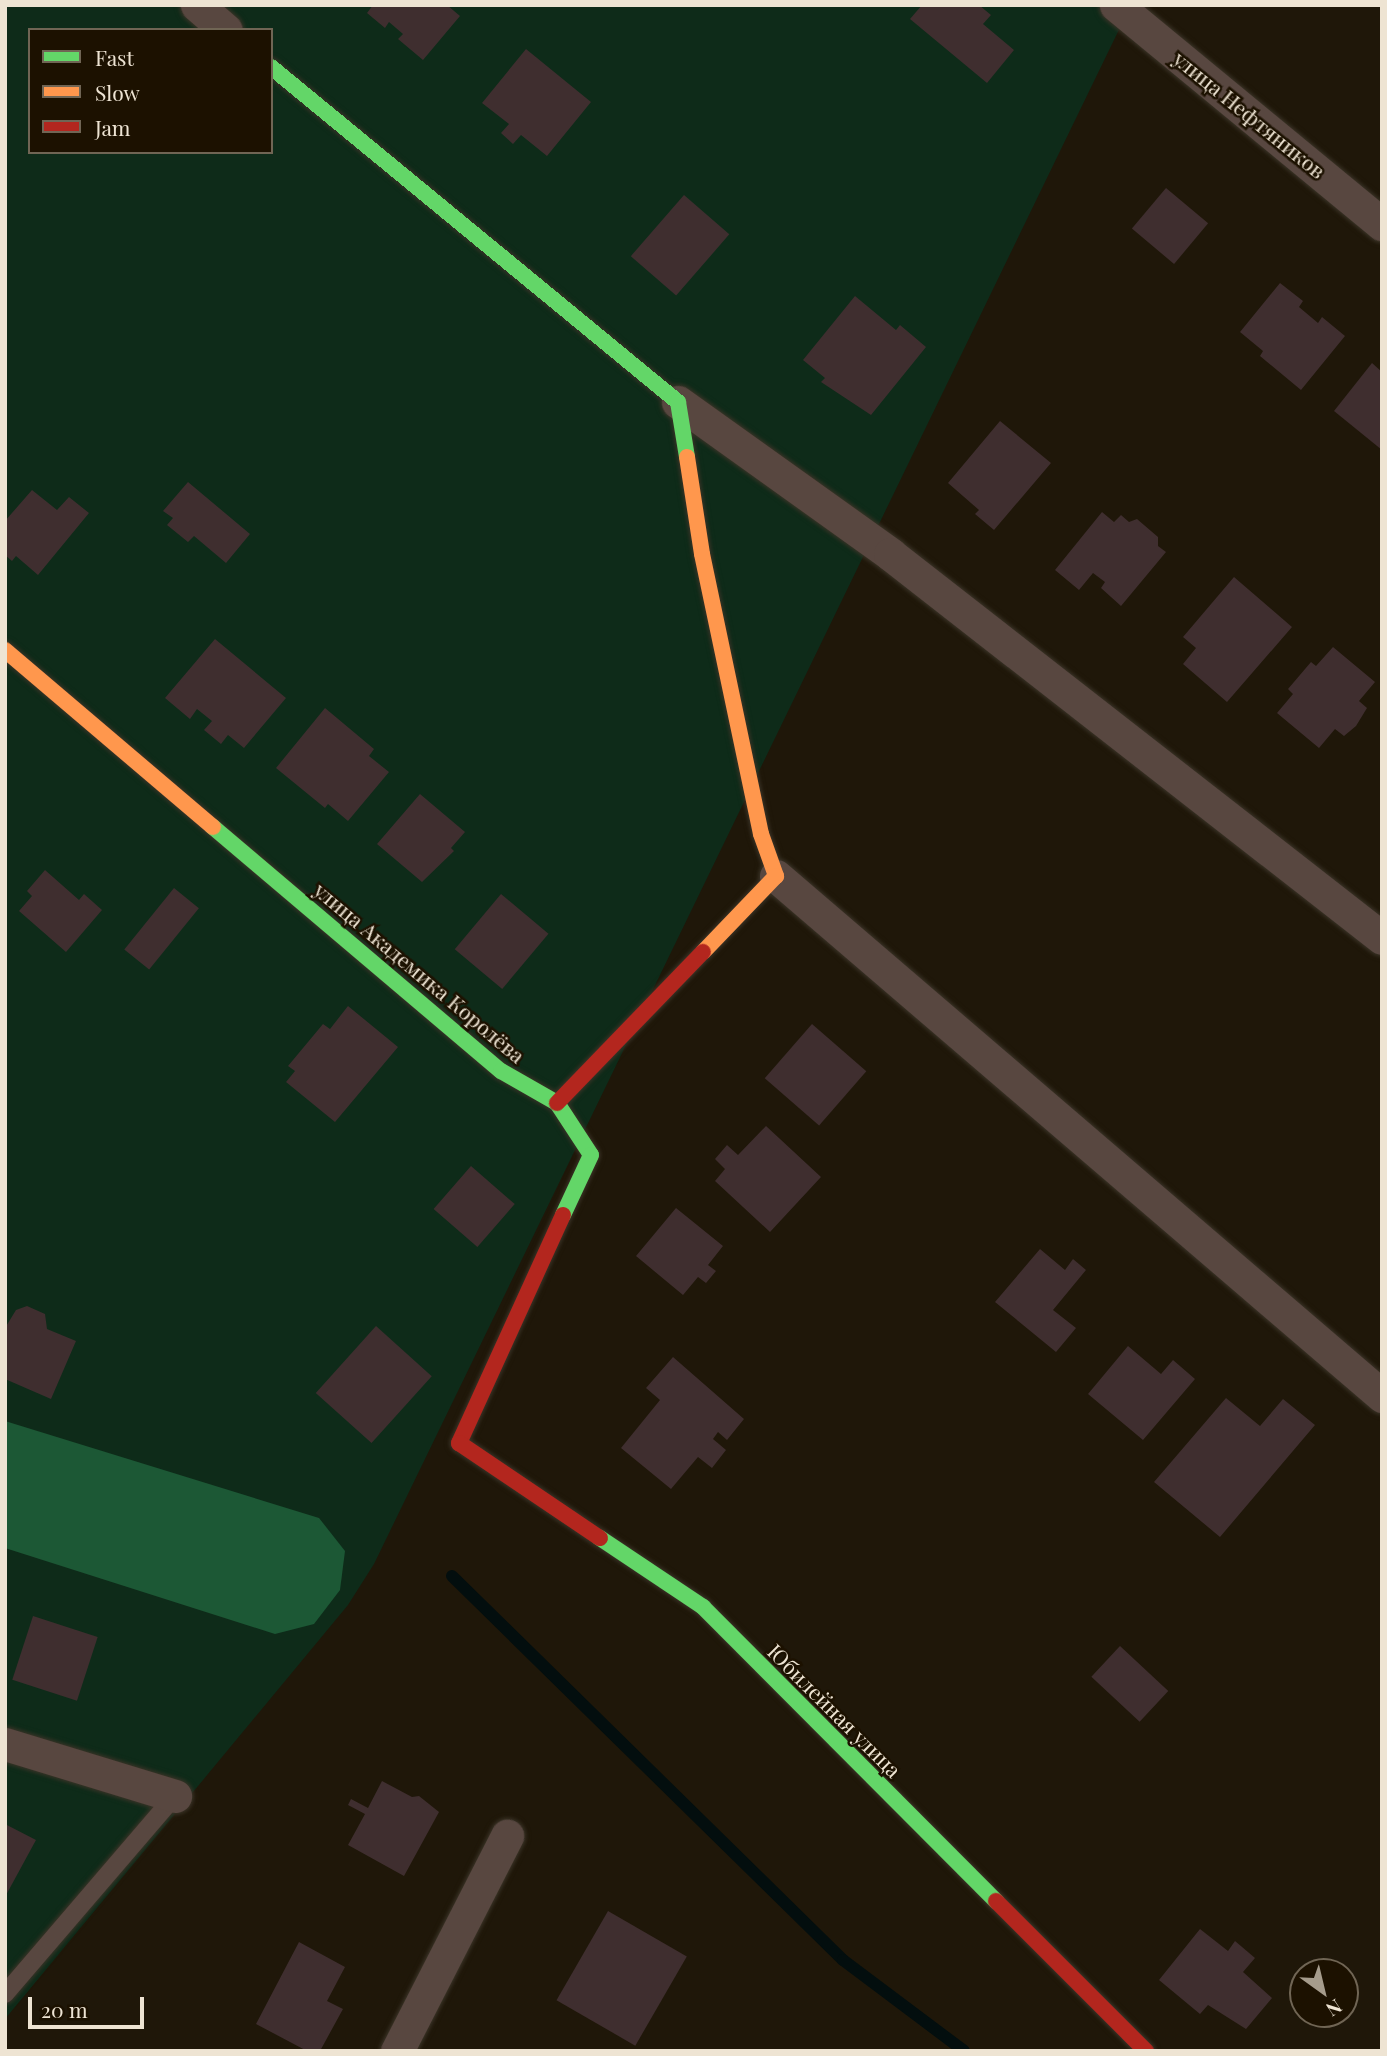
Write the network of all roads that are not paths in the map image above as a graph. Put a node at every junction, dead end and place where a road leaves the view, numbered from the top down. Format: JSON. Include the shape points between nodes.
{"nodes":[{"id":1,"x":197,"y":5,"type":"edge"},
{"id":2,"x":1116,"y":5,"type":"edge"},
{"id":3,"x":224,"y":28,"type":"edge"},
{"id":4,"x":273,"y":69,"type":"edge"},
{"id":5,"x":1382,"y":223,"type":"edge"},
{"id":6,"x":678,"y":402,"type":"junction"},
{"id":7,"x":5,"y":650,"type":"edge"},
{"id":8,"x":776,"y":876,"type":"junction"},
{"id":9,"x":1382,"y":938,"type":"edge"},
{"id":10,"x":557,"y":1104,"type":"junction"},
{"id":11,"x":1382,"y":1396,"type":"edge"},
{"id":12,"x":460,"y":1443,"type":"joint"},
{"id":13,"x":5,"y":1744,"type":"edge"},
{"id":14,"x":175,"y":1796,"type":"joint"},
{"id":15,"x":507,"y":1836,"type":"dead end"},
{"id":16,"x":5,"y":1994,"type":"edge"},
{"id":17,"x":397,"y":2051,"type":"edge"},
{"id":18,"x":1146,"y":2051,"type":"edge"}],
"edges":[{"from":1,"to":3,"type":"street"},
{"from":2,"to":5,"type":"street","name":"улица Нефтяников"},
{"from":4,"to":6,"type":"street"},
{"from":6,"to":8,"type":"street","via":[[702,554],[755,807]]},
{"from":6,"to":9,"type":"street","via":[[890,554]]},
{"from":7,"to":10,"type":"street","name":"улица Академика Королёва","via":[[501,1071]]},
{"from":8,"to":10,"type":"street"},
{"from":8,"to":11,"type":"street"},
{"from":10,"to":12,"type":"street","name":"улица Академика Королёва","via":[[590,1155]]},
{"from":12,"to":18,"type":"street","name":"Юбилейная улица","via":[[703,1607]]},
{"from":13,"to":14,"type":"street"},
{"from":14,"to":16,"type":"lane"},
{"from":15,"to":17,"type":"street"}]}
